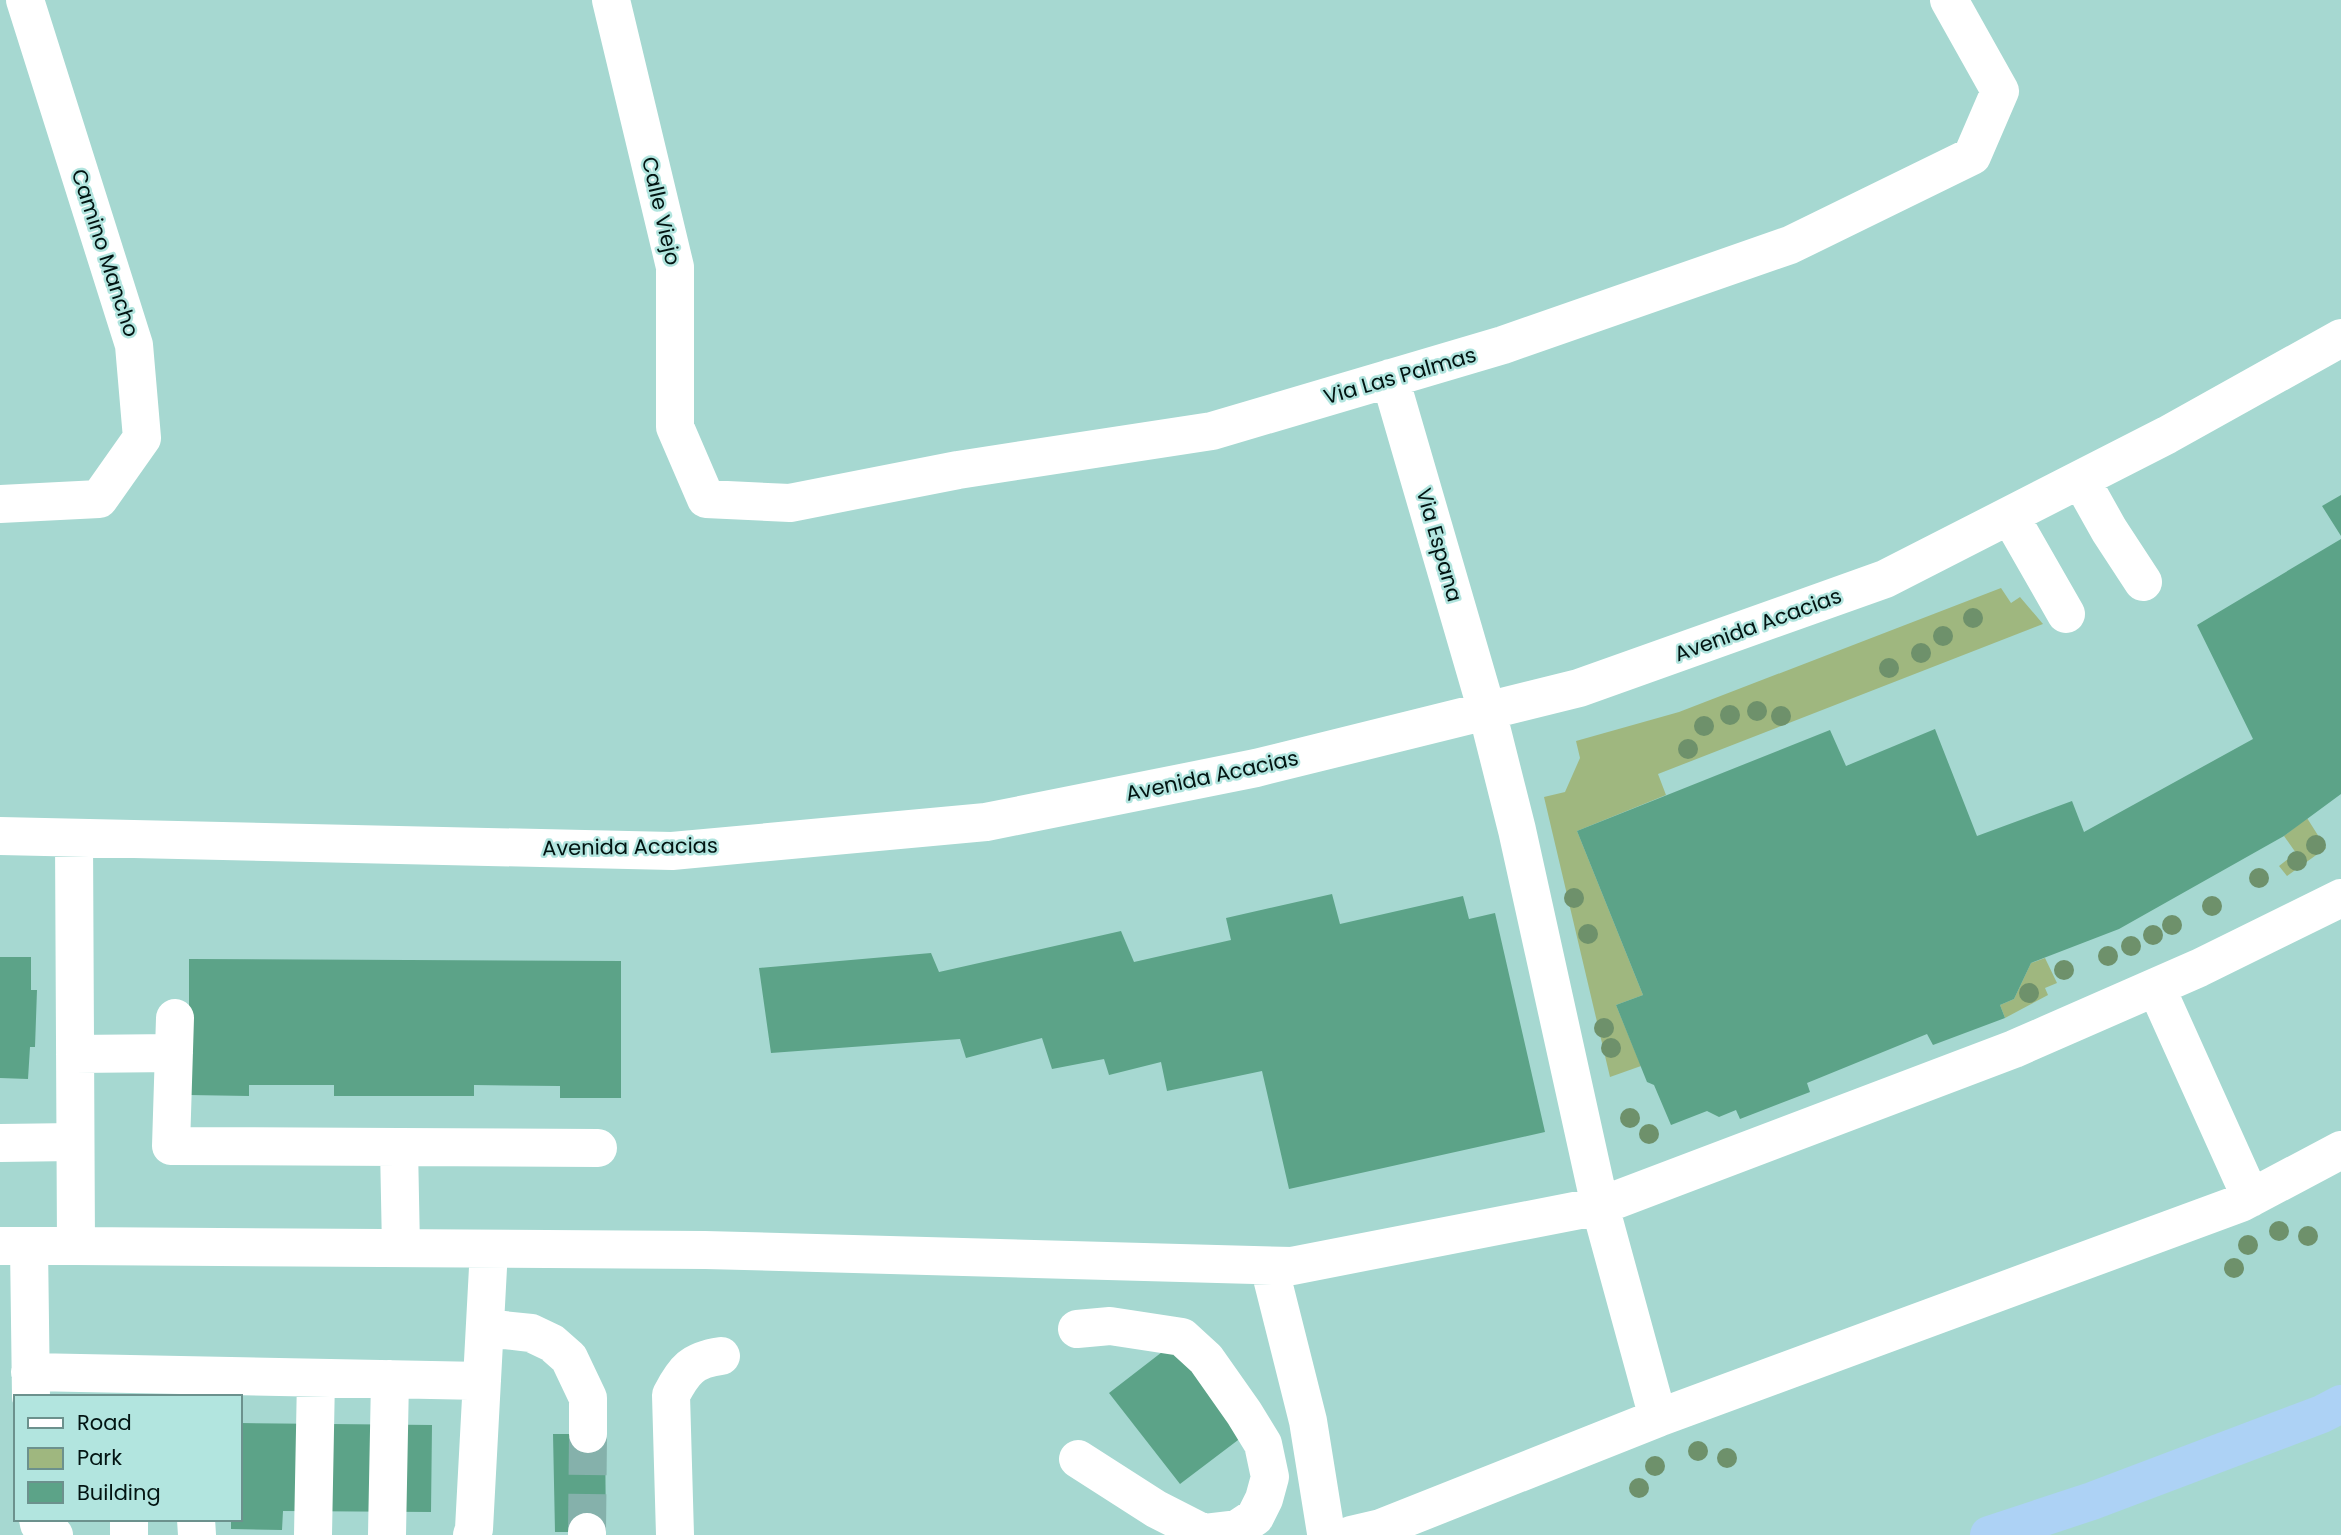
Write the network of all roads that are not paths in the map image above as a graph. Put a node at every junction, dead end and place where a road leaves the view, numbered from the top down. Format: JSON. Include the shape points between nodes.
{"nodes":[{"id":1,"x":25,"y":0,"type":"edge"},
{"id":2,"x":611,"y":0,"type":"edge"},
{"id":3,"x":1950,"y":1,"type":"edge"},
{"id":4,"x":2341,"y":338,"type":"edge"},
{"id":5,"x":1390,"y":378,"type":"junction"},
{"id":6,"x":675,"y":427,"type":"joint"},
{"id":7,"x":2081,"y":480,"type":"junction"},
{"id":8,"x":0,"y":504,"type":"edge"},
{"id":9,"x":2010,"y":516,"type":"junction"},
{"id":10,"x":2143,"y":582,"type":"dead end"},
{"id":11,"x":2066,"y":614,"type":"dead end"},
{"id":12,"x":1487,"y":711,"type":"junction"},
{"id":13,"x":0,"y":836,"type":"edge"},
{"id":14,"x":74,"y":838,"type":"junction"},
{"id":15,"x":2341,"y":898,"type":"edge"},
{"id":16,"x":2156,"y":987,"type":"junction"},
{"id":17,"x":75,"y":1054,"type":"junction"},
{"id":18,"x":75,"y":1142,"type":"junction"},
{"id":19,"x":0,"y":1143,"type":"edge"},
{"id":20,"x":399,"y":1147,"type":"junction"},
{"id":21,"x":598,"y":1148,"type":"dead end"},
{"id":22,"x":2341,"y":1150,"type":"edge"},
{"id":23,"x":2251,"y":1198,"type":"junction"},
{"id":24,"x":1600,"y":1206,"type":"junction"},
{"id":25,"x":15,"y":1246,"type":"edge"},
{"id":26,"x":76,"y":1246,"type":"junction"},
{"id":27,"x":401,"y":1248,"type":"junction"},
{"id":28,"x":489,"y":1249,"type":"junction"},
{"id":29,"x":1269,"y":1266,"type":"junction"},
{"id":30,"x":485,"y":1328,"type":"junction"},
{"id":31,"x":1077,"y":1329,"type":"dead end"},
{"id":32,"x":721,"y":1356,"type":"dead end"},
{"id":33,"x":316,"y":1378,"type":"junction"},
{"id":34,"x":390,"y":1379,"type":"junction"},
{"id":35,"x":482,"y":1381,"type":"junction"},
{"id":36,"x":30,"y":1384,"type":"edge"},
{"id":37,"x":132,"y":1385,"type":"edge"},
{"id":38,"x":194,"y":1386,"type":"edge"},
{"id":39,"x":2341,"y":1404,"type":"edge"},
{"id":40,"x":1658,"y":1418,"type":"junction"},
{"id":41,"x":588,"y":1434,"type":"tunnel mouth"},
{"id":42,"x":1078,"y":1459,"type":"dead end"},
{"id":43,"x":38,"y":1521,"type":"edge"},
{"id":44,"x":54,"y":1535,"type":"edge"},
{"id":45,"x":313,"y":1535,"type":"edge"},
{"id":46,"x":387,"y":1535,"type":"edge"},
{"id":47,"x":472,"y":1535,"type":"edge"},
{"id":48,"x":675,"y":1535,"type":"edge"},
{"id":49,"x":1330,"y":1535,"type":"edge"},
{"id":50,"x":1351,"y":1535,"type":"edge"},
{"id":51,"x":1989,"y":1535,"type":"edge"}],
"edges":[{"from":1,"to":8,"type":"street","name":"Camino Mancho","via":[[134,345],[142,438],[99,499]]},
{"from":2,"to":6,"type":"street","name":"Calle Viejo","via":[[675,267]]},
{"from":3,"to":5,"type":"street","name":"Via Las Palmas","via":[[2000,91],[1972,156],[1790,245],[1503,345]]},
{"from":4,"to":7,"type":"street","name":"Avenida Acacias"},
{"from":5,"to":6,"type":"street","name":"Via Las Palmas","via":[[1212,431],[958,470],[790,503],[706,499]]},
{"from":5,"to":12,"type":"street","name":"Via Espana"},
{"from":7,"to":9,"type":"street","name":"Avenida Acacias"},
{"from":7,"to":10,"type":"street"},
{"from":9,"to":11,"type":"street"},
{"from":9,"to":12,"type":"street","name":"Avenida Acacias","via":[[1885,579],[1579,688]]},
{"from":12,"to":14,"type":"street","name":"Avenida Acacias","via":[[1256,768],[986,822],[672,851]]},
{"from":12,"to":24,"type":"street","name":"Via Espana"},
{"from":13,"to":14,"type":"street","name":"Avenida Acacias"},
{"from":14,"to":17,"type":"street"},
{"from":15,"to":16,"type":"street"},
{"from":16,"to":23,"type":"street"},
{"from":16,"to":24,"type":"street","via":[[2014,1048]]},
{"from":17,"to":18,"type":"street"},
{"from":17,"to":20,"type":"street","via":[[174,1035],[171,1146]]},
{"from":18,"to":19,"type":"street"},
{"from":18,"to":26,"type":"street"},
{"from":20,"to":21,"type":"street"},
{"from":20,"to":27,"type":"street"},
{"from":22,"to":23,"type":"street"},
{"from":23,"to":40,"type":"street"},
{"from":24,"to":29,"type":"street","via":[[1292,1266]]},
{"from":24,"to":40,"type":"street","name":"Via Espana"},
{"from":25,"to":26,"type":"street"},
{"from":25,"to":36,"type":"street"},
{"from":26,"to":27,"type":"street"},
{"from":27,"to":28,"type":"street"},
{"from":28,"to":29,"type":"street","via":[[705,1250]]},
{"from":28,"to":30,"type":"street"},
{"from":29,"to":49,"type":"street","via":[[1308,1421]]},
{"from":30,"to":35,"type":"street"},
{"from":30,"to":41,"type":"street","via":[[531,1333],[569,1357],[588,1398]]},
{"from":31,"to":42,"type":"street","via":[[1110,1326],[1182,1337],[1206,1359],[1244,1413],[1263,1444],[1270,1477],[1255,1517],[1237,1529],[1203,1533]]},
{"from":32,"to":48,"type":"street","via":[[701,1359],[681,1375],[671,1395]]},
{"from":33,"to":34,"type":"street"},
{"from":33,"to":38,"type":"street"},
{"from":33,"to":45,"type":"street"},
{"from":34,"to":35,"type":"street"},
{"from":34,"to":46,"type":"street"},
{"from":35,"to":47,"type":"street"},
{"from":36,"to":37,"type":"street"},
{"from":37,"to":38,"type":"street"},
{"from":39,"to":51,"type":"highway","via":[[2092,1501]]},
{"from":40,"to":50,"type":"street","via":[[1381,1528]]},
{"from":43,"to":44,"type":"street"}]}
